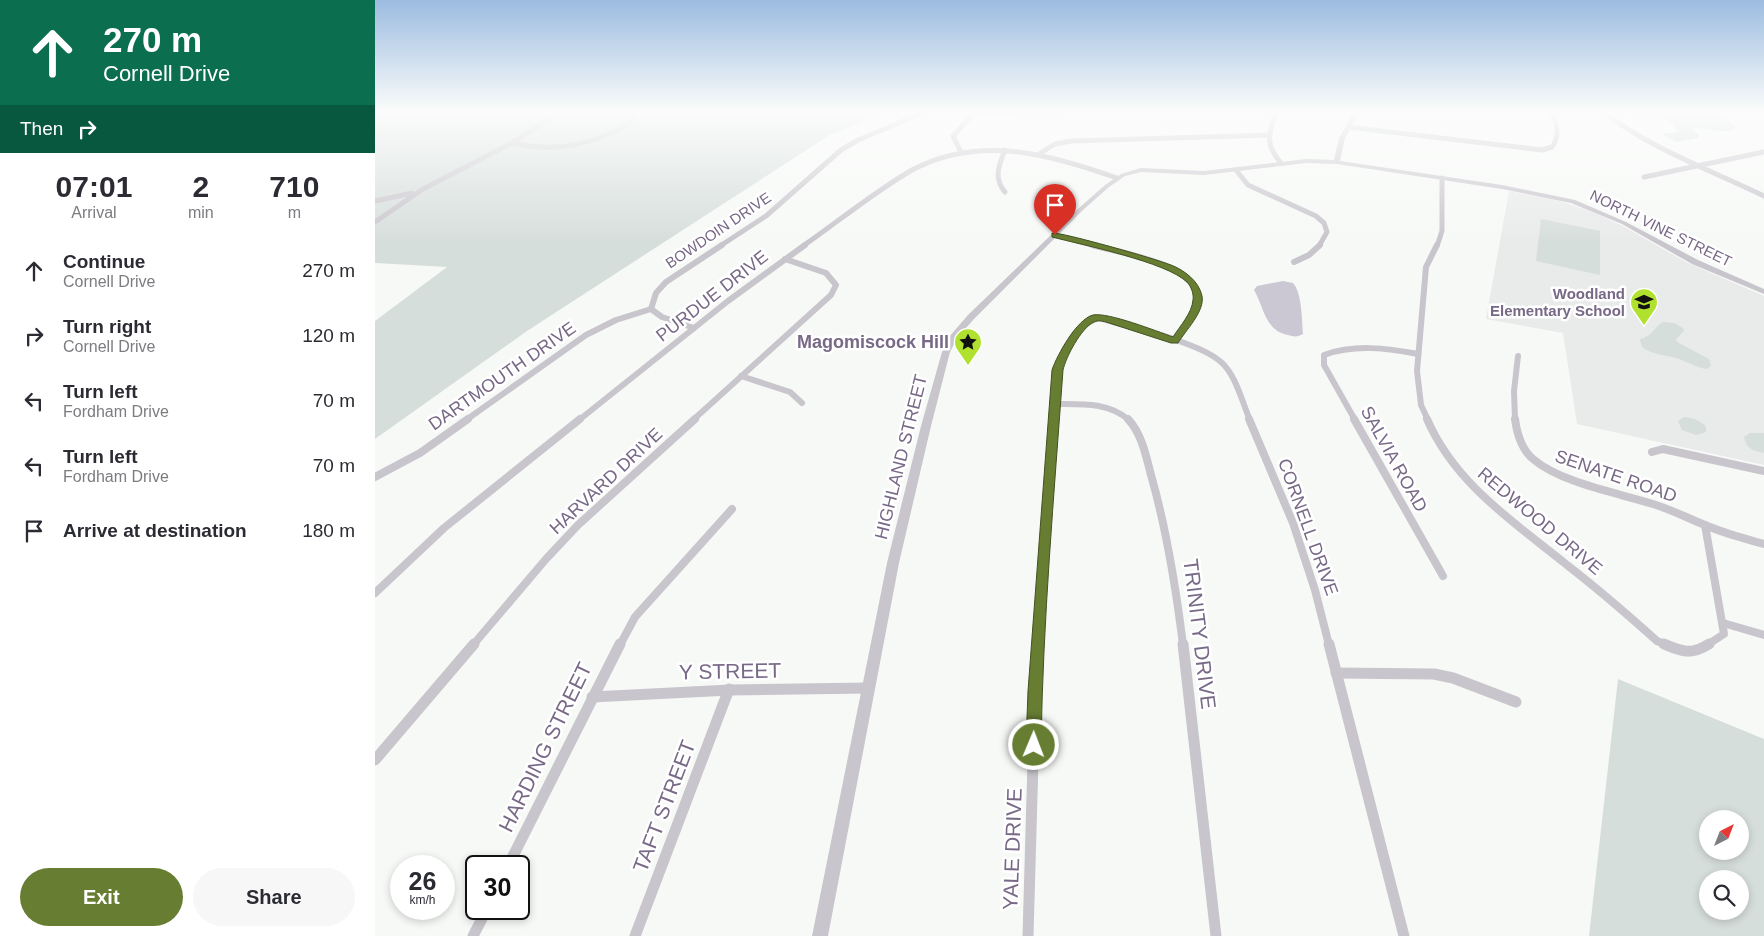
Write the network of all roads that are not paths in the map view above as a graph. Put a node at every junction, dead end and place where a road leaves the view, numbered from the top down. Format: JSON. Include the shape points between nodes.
{"nodes":[{"id":1,"x":489,"y":155,"type":"edge"},
{"id":2,"x":836,"y":155,"type":"edge"},
{"id":3,"x":951,"y":155,"type":"edge"},
{"id":4,"x":1003,"y":155,"type":"edge"},
{"id":5,"x":1042,"y":155,"type":"edge"},
{"id":6,"x":1274,"y":155,"type":"edge"},
{"id":7,"x":1339,"y":155,"type":"edge"},
{"id":8,"x":1680,"y":155,"type":"edge"},
{"id":9,"x":1751,"y":155,"type":"edge"},
{"id":10,"x":1337,"y":162,"type":"junction"},
{"id":11,"x":1281,"y":164,"type":"junction"},
{"id":12,"x":1703,"y":165,"type":"junction"},
{"id":13,"x":1236,"y":170,"type":"junction"},
{"id":14,"x":1644,"y":177,"type":"dead end"},
{"id":15,"x":1117,"y":178,"type":"junction"},
{"id":16,"x":1442,"y":178,"type":"junction"},
{"id":17,"x":423,"y":189,"type":"junction"},
{"id":18,"x":1005,"y":192,"type":"dead end"},
{"id":19,"x":400,"y":196,"type":"junction"},
{"id":20,"x":1764,"y":196,"type":"edge"},
{"id":21,"x":407,"y":198,"type":"junction"},
{"id":22,"x":375,"y":201,"type":"edge"},
{"id":23,"x":375,"y":222,"type":"edge"},
{"id":24,"x":1055,"y":235,"type":"junction"},
{"id":25,"x":785,"y":259,"type":"junction"},
{"id":26,"x":1294,"y":262,"type":"dead end"},
{"id":27,"x":1764,"y":292,"type":"edge"},
{"id":28,"x":651,"y":309,"type":"junction"},
{"id":29,"x":695,"y":328,"type":"junction"},
{"id":30,"x":1175,"y":340,"type":"junction"},
{"id":31,"x":1418,"y":354,"type":"junction"},
{"id":32,"x":1518,"y":356,"type":"dead end"},
{"id":33,"x":741,"y":376,"type":"junction"},
{"id":34,"x":801,"y":403,"type":"dead end"},
{"id":35,"x":1055,"y":404,"type":"junction"},
{"id":36,"x":1651,"y":452,"type":"dead end"},
{"id":37,"x":1764,"y":471,"type":"edge"},
{"id":38,"x":375,"y":477,"type":"edge"},
{"id":39,"x":732,"y":509,"type":"dead end"},
{"id":40,"x":1705,"y":525,"type":"junction"},
{"id":41,"x":1764,"y":544,"type":"edge"},
{"id":42,"x":1443,"y":576,"type":"dead end"},
{"id":43,"x":375,"y":594,"type":"edge"},
{"id":44,"x":1723,"y":623,"type":"junction"},
{"id":45,"x":1764,"y":635,"type":"edge"},
{"id":46,"x":1336,"y":673,"type":"junction"},
{"id":47,"x":868,"y":688,"type":"junction"},
{"id":48,"x":729,"y":690,"type":"junction"},
{"id":49,"x":593,"y":697,"type":"junction"},
{"id":50,"x":1516,"y":702,"type":"dead end"},
{"id":51,"x":375,"y":760,"type":"edge"},
{"id":52,"x":514,"y":855,"type":"edge"},
{"id":53,"x":481,"y":920,"type":"edge"},
{"id":54,"x":473,"y":936,"type":"edge"},
{"id":55,"x":635,"y":936,"type":"edge"},
{"id":56,"x":820,"y":936,"type":"edge"},
{"id":57,"x":1028,"y":936,"type":"edge"},
{"id":58,"x":1216,"y":936,"type":"edge"},
{"id":59,"x":1404,"y":936,"type":"edge"}],
"edges":[{"from":1,"to":17,"type":"street"},
{"from":2,"to":28,"type":"street","name":"BOWDOIN DRIVE","via":[[766,216],[664,283],[654,296]]},
{"from":3,"to":25,"type":"street","name":"PURDUE DRIVE","via":[[929,161],[911,171]]},
{"from":4,"to":18,"type":"street","via":[[997,176],[999,186]]},
{"from":5,"to":15,"type":"street","name":"PURDUE DRIVE"},
{"from":6,"to":11,"type":"street"},
{"from":7,"to":10,"type":"street"},
{"from":8,"to":12,"type":"street"},
{"from":9,"to":12,"type":"street"},
{"from":10,"to":11,"type":"street","name":"HIGHLAND STREET","via":[[1312,160]]},
{"from":10,"to":16,"type":"street","name":"NORTH VINE STREET"},
{"from":11,"to":13,"type":"street","name":"HIGHLAND STREET"},
{"from":12,"to":14,"type":"street"},
{"from":12,"to":20,"type":"street"},
{"from":13,"to":15,"type":"street","name":"HIGHLAND STREET","via":[[1188,174],[1139,170]]},
{"from":13,"to":26,"type":"street","via":[[1249,186],[1312,213],[1324,223],[1327,232],[1321,243],[1308,257]]},
{"from":15,"to":24,"type":"street","name":"HIGHLAND STREET"},
{"from":16,"to":27,"type":"street","name":"NORTH VINE STREET","via":[[1544,194],[1581,204],[1624,222],[1695,262]]},
{"from":16,"to":31,"type":"street","name":"REDWOOD DRIVE","via":[[1442,231],[1426,267]]},
{"from":17,"to":19,"type":"street"},
{"from":17,"to":21,"type":"street"},
{"from":19,"to":21,"type":"street"},
{"from":19,"to":22,"type":"street"},
{"from":21,"to":23,"type":"street"},
{"from":24,"to":30,"type":"street","via":[[1157,262],[1190,280],[1197,291],[1197,306]]},
{"from":24,"to":47,"type":"street","name":"HIGHLAND STREET","via":[[968,320],[948,345],[904,515]]},
{"from":25,"to":29,"type":"street","name":"PURDUE DRIVE"},
{"from":25,"to":33,"type":"street","name":"HARVARD DRIVE","via":[[826,273],[835,288],[828,298]]},
{"from":28,"to":29,"type":"street"},
{"from":28,"to":38,"type":"street","name":"DARTMOUTH DRIVE","via":[[616,320],[583,337],[420,453]]},
{"from":29,"to":43,"type":"street","name":"PURDUE DRIVE","via":[[444,528]]},
{"from":30,"to":35,"type":"street","name":"CORNELL DRIVE","via":[[1107,319],[1092,319],[1063,354],[1057,370]]},
{"from":30,"to":46,"type":"street","name":"CORNELL DRIVE","via":[[1210,355],[1231,376],[1299,539]]},
{"from":31,"to":42,"type":"street","name":"SALVIA ROAD","via":[[1380,349],[1341,350],[1324,355],[1324,365]]},
{"from":31,"to":44,"type":"street","name":"REDWOOD DRIVE","via":[[1418,387],[1429,428],[1462,476],[1482,497],[1665,646],[1688,652],[1701,650],[1722,636]]},
{"from":32,"to":40,"type":"street","name":"SENATE ROAD","via":[[1515,418],[1522,446],[1533,459],[1555,473],[1652,503]]},
{"from":33,"to":34,"type":"street","via":[[791,392]]},
{"from":33,"to":51,"type":"street","name":"HARVARD DRIVE","via":[[578,525]]},
{"from":35,"to":57,"type":"street","name":"YALE DRIVE","via":[[1035,691]]},
{"from":35,"to":58,"type":"street","name":"TRINITY DRIVE","via":[[1105,408],[1128,419],[1138,434],[1152,478],[1171,556],[1181,620]]},
{"from":36,"to":37,"type":"street","via":[[1663,449]]},
{"from":39,"to":49,"type":"street","name":"HARDING STREET","via":[[635,617]]},
{"from":40,"to":41,"type":"street","name":"SENATE ROAD"},
{"from":40,"to":44,"type":"street"},
{"from":44,"to":45,"type":"street"},
{"from":46,"to":50,"type":"street","via":[[1434,674]]},
{"from":46,"to":59,"type":"street","name":"CORNELL DRIVE"},
{"from":47,"to":48,"type":"street","name":"Y STREET"},
{"from":47,"to":56,"type":"street","name":"HIGHLAND STREET"},
{"from":48,"to":49,"type":"street","name":"Y STREET"},
{"from":48,"to":55,"type":"street","name":"TAFT STREET"},
{"from":49,"to":52,"type":"street","name":"HARDING STREET"},
{"from":53,"to":54,"type":"street"}]}
